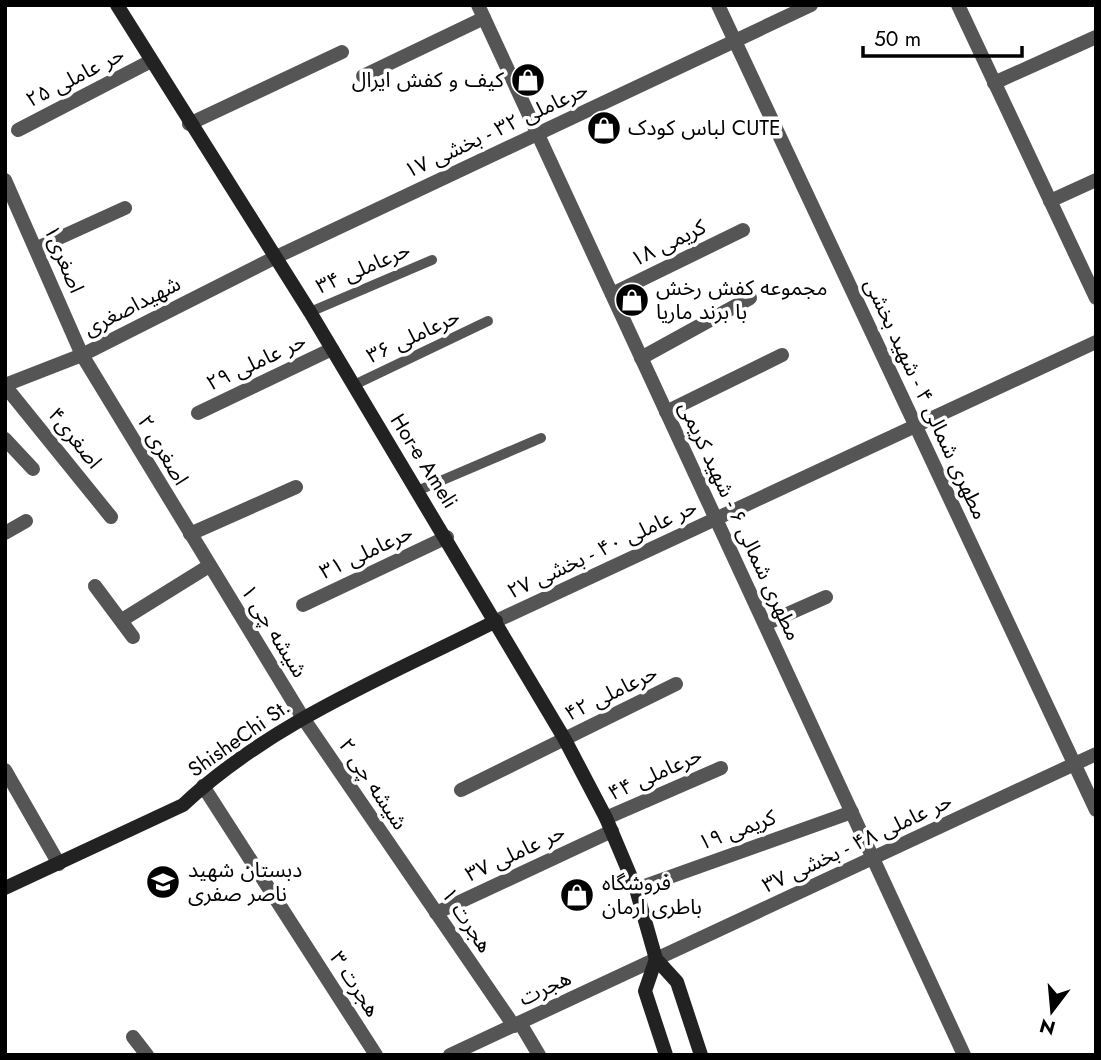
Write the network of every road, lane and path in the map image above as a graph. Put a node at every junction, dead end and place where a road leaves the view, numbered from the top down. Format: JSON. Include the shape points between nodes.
{"nodes":[{"id":1,"x":117,"y":5,"type":"edge"},
{"id":2,"x":718,"y":5,"type":"edge"},
{"id":3,"x":811,"y":5,"type":"edge"},
{"id":4,"x":958,"y":5,"type":"edge"},
{"id":5,"x":481,"y":12,"type":"edge"},
{"id":6,"x":1096,"y":37,"type":"edge"},
{"id":7,"x":735,"y":41,"type":"junction"},
{"id":8,"x":342,"y":52,"type":"dead end"},
{"id":9,"x":151,"y":61,"type":"junction"},
{"id":10,"x":363,"y":76,"type":"dead end"},
{"id":11,"x":994,"y":83,"type":"junction"},
{"id":12,"x":190,"y":124,"type":"junction"},
{"id":13,"x":18,"y":130,"type":"dead end"},
{"id":14,"x":538,"y":134,"type":"junction"},
{"id":15,"x":5,"y":180,"type":"edge"},
{"id":16,"x":1096,"y":180,"type":"edge"},
{"id":17,"x":1050,"y":201,"type":"junction"},
{"id":18,"x":125,"y":208,"type":"dead end"},
{"id":19,"x":743,"y":230,"type":"dead end"},
{"id":20,"x":37,"y":248,"type":"junction"},
{"id":21,"x":274,"y":258,"type":"junction"},
{"id":22,"x":432,"y":260,"type":"dead end"},
{"id":23,"x":612,"y":294,"type":"junction"},
{"id":24,"x":750,"y":298,"type":"dead end"},
{"id":25,"x":1096,"y":298,"type":"edge"},
{"id":26,"x":310,"y":312,"type":"junction"},
{"id":27,"x":488,"y":321,"type":"dead end"},
{"id":28,"x":1096,"y":342,"type":"edge"},
{"id":29,"x":332,"y":349,"type":"junction"},
{"id":30,"x":82,"y":355,"type":"junction"},
{"id":31,"x":782,"y":355,"type":"dead end"},
{"id":32,"x":641,"y":358,"type":"junction"},
{"id":33,"x":354,"y":385,"type":"junction"},
{"id":34,"x":5,"y":386,"type":"edge"},
{"id":35,"x":666,"y":412,"type":"junction"},
{"id":36,"x":198,"y":413,"type":"dead end"},
{"id":37,"x":916,"y":426,"type":"junction"},
{"id":38,"x":541,"y":438,"type":"dead end"},
{"id":39,"x":5,"y":439,"type":"edge"},
{"id":40,"x":33,"y":469,"type":"dead end"},
{"id":41,"x":296,"y":487,"type":"dead end"},
{"id":42,"x":417,"y":491,"type":"junction"},
{"id":43,"x":111,"y":517,"type":"dead end"},
{"id":44,"x":716,"y":519,"type":"junction"},
{"id":45,"x":26,"y":521,"type":"dead end"},
{"id":46,"x":5,"y":533,"type":"edge"},
{"id":47,"x":190,"y":534,"type":"junction"},
{"id":48,"x":447,"y":537,"type":"junction"},
{"id":49,"x":209,"y":566,"type":"junction"},
{"id":50,"x":95,"y":586,"type":"dead end"},
{"id":51,"x":826,"y":597,"type":"dead end"},
{"id":52,"x":303,"y":604,"type":"dead end"},
{"id":53,"x":122,"y":620,"type":"junction"},
{"id":54,"x":496,"y":621,"type":"junction"},
{"id":55,"x":765,"y":624,"type":"junction"},
{"id":56,"x":133,"y":637,"type":"dead end"},
{"id":57,"x":676,"y":684,"type":"dead end"},
{"id":58,"x":303,"y":718,"type":"junction"},
{"id":59,"x":564,"y":738,"type":"junction"},
{"id":60,"x":1096,"y":754,"type":"edge"},
{"id":61,"x":1074,"y":764,"type":"junction"},
{"id":62,"x":721,"y":768,"type":"dead end"},
{"id":63,"x":5,"y":770,"type":"edge"},
{"id":64,"x":203,"y":786,"type":"junction"},
{"id":65,"x":461,"y":790,"type":"dead end"},
{"id":66,"x":1096,"y":810,"type":"edge"},
{"id":67,"x":852,"y":812,"type":"junction"},
{"id":68,"x":609,"y":825,"type":"junction"},
{"id":69,"x":873,"y":859,"type":"junction"},
{"id":70,"x":59,"y":864,"type":"junction"},
{"id":71,"x":409,"y":873,"type":"joint"},
{"id":72,"x":5,"y":888,"type":"edge"},
{"id":73,"x":636,"y":889,"type":"junction"},
{"id":74,"x":436,"y":914,"type":"junction"},
{"id":75,"x":656,"y":959,"type":"junction"},
{"id":76,"x":517,"y":1025,"type":"junction"},
{"id":77,"x":133,"y":1037,"type":"dead end"},
{"id":78,"x":147,"y":1055,"type":"edge"},
{"id":79,"x":376,"y":1055,"type":"edge"},
{"id":80,"x":450,"y":1055,"type":"edge"},
{"id":81,"x":539,"y":1055,"type":"edge"},
{"id":82,"x":666,"y":1055,"type":"edge"},
{"id":83,"x":701,"y":1055,"type":"edge"},
{"id":84,"x":964,"y":1055,"type":"edge"}],
"edges":[{"from":1,"to":9,"type":"main road","name":"Hor-e Ameli"},
{"from":2,"to":7,"type":"street","name":"مطهری شمالی ۴ - شهید بخشی"},
{"from":3,"to":7,"type":"street","name":"حرعاملی ۳۲ - بخشی ۱۷"},
{"from":4,"to":11,"type":"street"},
{"from":5,"to":10,"type":"street"},
{"from":5,"to":14,"type":"street","name":"مطهری شمالی ۶ - شهید کریمی"},
{"from":6,"to":11,"type":"street"},
{"from":7,"to":14,"type":"street","name":"حرعاملی ۳۲ - بخشی ۱۷"},
{"from":7,"to":37,"type":"street","name":"مطهری شمالی ۴ - شهید بخشی"},
{"from":8,"to":12,"type":"street"},
{"from":9,"to":12,"type":"main road","name":"Hor-e Ameli"},
{"from":9,"to":13,"type":"street","name":"حر عاملی ۲۵"},
{"from":11,"to":17,"type":"street"},
{"from":12,"to":21,"type":"main road","name":"Hor-e Ameli"},
{"from":14,"to":21,"type":"street","name":"حرعاملی ۳۲ - بخشی ۱۷"},
{"from":14,"to":23,"type":"street","name":"مطهری شمالی ۶ - شهید کریمی"},
{"from":15,"to":20,"type":"street","name":"اصغری۱"},
{"from":16,"to":17,"type":"street"},
{"from":17,"to":25,"type":"street"},
{"from":18,"to":20,"type":"street"},
{"from":19,"to":23,"type":"street","name":"کریمی ۱۸"},
{"from":20,"to":30,"type":"street","name":"اصغری۱"},
{"from":21,"to":26,"type":"main road","name":"Hor-e Ameli"},
{"from":21,"to":30,"type":"street","name":"شهیداصغری"},
{"from":22,"to":26,"type":"lane","name":"حرعاملی ۳۴"},
{"from":23,"to":32,"type":"street","name":"مطهری شمالی ۶ - شهید کریمی"},
{"from":24,"to":32,"type":"street"},
{"from":26,"to":29,"type":"main road","name":"Hor-e Ameli"},
{"from":27,"to":33,"type":"lane","name":"حرعاملی ۳۶"},
{"from":28,"to":37,"type":"street","name":"حر عاملی ۴۰ - بخشی ۲۷"},
{"from":29,"to":33,"type":"main road","name":"Hor-e Ameli"},
{"from":29,"to":36,"type":"street","name":"حر عاملی ۲۹"},
{"from":30,"to":34,"type":"street","name":"شهیداصغری"},
{"from":30,"to":47,"type":"street","name":"اصغری ۲"},
{"from":31,"to":35,"type":"street"},
{"from":32,"to":35,"type":"street","name":"مطهری شمالی ۶ - شهید کریمی"},
{"from":33,"to":42,"type":"main road","name":"Hor-e Ameli"},
{"from":34,"to":43,"type":"street","name":"اصغری۴"},
{"from":35,"to":44,"type":"street","name":"مطهری شمالی ۶ - شهید کریمی"},
{"from":37,"to":44,"type":"street","name":"حر عاملی ۴۰ - بخشی ۲۷"},
{"from":37,"to":61,"type":"street","name":"مطهری شمالی ۴ - شهید بخشی"},
{"from":38,"to":42,"type":"lane"},
{"from":39,"to":40,"type":"street"},
{"from":41,"to":47,"type":"street"},
{"from":42,"to":48,"type":"main road","name":"Hor-e Ameli"},
{"from":44,"to":54,"type":"street","name":"حر عاملی ۴۰ - بخشی ۲۷"},
{"from":44,"to":55,"type":"street","name":"مطهری شمالی ۶ - شهید کریمی"},
{"from":45,"to":46,"type":"street"},
{"from":47,"to":49,"type":"street","name":"اصغری ۲"},
{"from":48,"to":52,"type":"street","name":"حرعاملی ۳۱"},
{"from":48,"to":54,"type":"main road","name":"Hor-e Ameli"},
{"from":49,"to":53,"type":"street"},
{"from":49,"to":58,"type":"street","name":"شیشه چی ۱"},
{"from":50,"to":53,"type":"street"},
{"from":51,"to":55,"type":"street"},
{"from":53,"to":56,"type":"street"},
{"from":54,"to":58,"type":"main road","name":"ShisheChi St."},
{"from":54,"to":59,"type":"main road","name":"Hor-e Ameli"},
{"from":55,"to":67,"type":"street","name":"مطهری شمالی ۶ - شهید کریمی"},
{"from":57,"to":59,"type":"street","name":"حرعاملی ۴۲"},
{"from":58,"to":64,"type":"main road","name":"ShisheChi St."},
{"from":58,"to":71,"type":"street","name":"شیشه چی ۲"},
{"from":59,"to":65,"type":"street","name":"حرعاملی ۴۲"},
{"from":59,"to":68,"type":"main road","name":"Hor-e Ameli"},
{"from":60,"to":61,"type":"street","name":"حر عاملی ۴۸ - بخشی ۳۷"},
{"from":61,"to":66,"type":"street","name":"مطهری شمالی ۴ - شهید بخشی"},
{"from":61,"to":69,"type":"street","name":"حر عاملی ۴۸ - بخشی ۳۷"},
{"from":62,"to":68,"type":"street","name":"حرعاملی ۴۴"},
{"from":63,"to":70,"type":"street"},
{"from":64,"to":70,"type":"main road","name":"ShisheChi St.","via":[[183,805]]},
{"from":64,"to":79,"type":"street","name":"هجرت ۳"},
{"from":67,"to":69,"type":"street","name":"مطهری شمالی ۶ - شهید کریمی"},
{"from":67,"to":73,"type":"street","name":"کریمی ۱۹"},
{"from":68,"to":73,"type":"main road","name":"Hor-e Ameli"},
{"from":68,"to":74,"type":"street","name":"حر عاملی ۳۷"},
{"from":69,"to":75,"type":"street","name":"حر عاملی ۴۸ - بخشی ۳۷"},
{"from":69,"to":84,"type":"street","name":"مطهری شمالی ۶ - شهید کریمی"},
{"from":70,"to":72,"type":"main road","name":"ShisheChi St."},
{"from":71,"to":74,"type":"street","name":"هجرت ۱"},
{"from":73,"to":75,"type":"main road","name":"Hor-e Ameli"},
{"from":74,"to":76,"type":"street","name":"هجرت ۱"},
{"from":75,"to":76,"type":"street","name":"هجرت"},
{"from":75,"to":82,"type":"main road","via":[[645,991]]},
{"from":75,"to":83,"type":"main road","name":"Hor-e Ameli","via":[[677,982]]},
{"from":76,"to":80,"type":"street","name":"هجرت"},
{"from":76,"to":81,"type":"street","name":"هجرت ۱"},
{"from":77,"to":78,"type":"street"}]}
